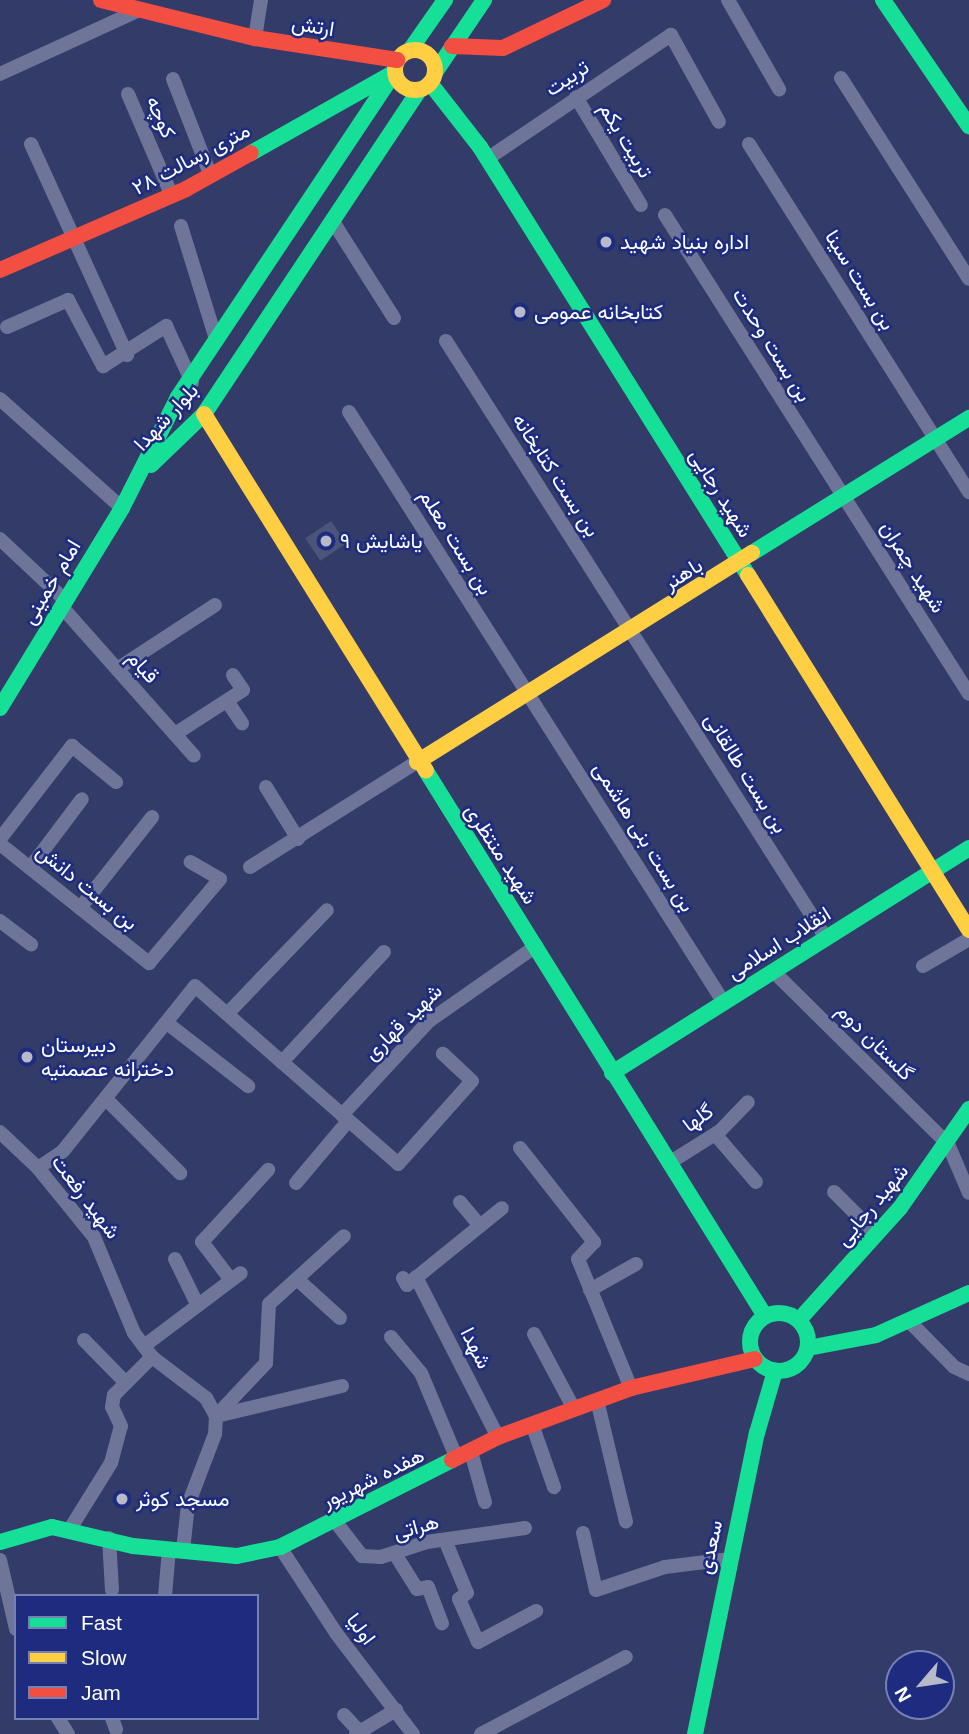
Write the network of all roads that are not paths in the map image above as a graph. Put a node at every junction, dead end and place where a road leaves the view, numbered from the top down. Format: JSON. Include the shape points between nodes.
{"nodes":[{"id":1,"x":102,"y":0,"type":"edge"},
{"id":2,"x":261,"y":0,"type":"edge"},
{"id":3,"x":445,"y":0,"type":"edge"},
{"id":4,"x":484,"y":0,"type":"edge"},
{"id":5,"x":603,"y":0,"type":"edge"},
{"id":6,"x":729,"y":0,"type":"edge"},
{"id":7,"x":883,"y":0,"type":"edge"},
{"id":8,"x":139,"y":10,"type":"junction"},
{"id":9,"x":255,"y":38,"type":"junction"},
{"id":10,"x":452,"y":46,"type":"junction"},
{"id":11,"x":401,"y":61,"type":"junction"},
{"id":12,"x":0,"y":74,"type":"edge"},
{"id":13,"x":841,"y":78,"type":"dead end"},
{"id":14,"x":173,"y":79,"type":"dead end"},
{"id":15,"x":428,"y":81,"type":"junction"},
{"id":16,"x":779,"y":89,"type":"dead end"},
{"id":17,"x":128,"y":94,"type":"dead end"},
{"id":18,"x":576,"y":96,"type":"junction"},
{"id":19,"x":719,"y":122,"type":"dead end"},
{"id":20,"x":969,"y":127,"type":"edge"},
{"id":21,"x":31,"y":144,"type":"dead end"},
{"id":22,"x":749,"y":144,"type":"dead end"},
{"id":23,"x":487,"y":159,"type":"junction"},
{"id":24,"x":210,"y":174,"type":"junction"},
{"id":25,"x":179,"y":192,"type":"junction"},
{"id":26,"x":641,"y":205,"type":"dead end"},
{"id":27,"x":665,"y":215,"type":"dead end"},
{"id":28,"x":332,"y":220,"type":"junction"},
{"id":29,"x":181,"y":226,"type":"dead end"},
{"id":30,"x":74,"y":240,"type":"junction"},
{"id":31,"x":0,"y":270,"type":"edge"},
{"id":32,"x":969,"y":279,"type":"edge"},
{"id":33,"x":394,"y":318,"type":"dead end"},
{"id":34,"x":7,"y":327,"type":"dead end"},
{"id":35,"x":216,"y":339,"type":"junction"},
{"id":36,"x":446,"y":341,"type":"dead end"},
{"id":37,"x":127,"y":355,"type":"junction"},
{"id":38,"x":192,"y":382,"type":"junction"},
{"id":39,"x":0,"y":399,"type":"edge"},
{"id":40,"x":349,"y":412,"type":"dead end"},
{"id":41,"x":204,"y":414,"type":"junction"},
{"id":42,"x":969,"y":418,"type":"edge"},
{"id":43,"x":936,"y":439,"type":"junction"},
{"id":44,"x":138,"y":477,"type":"junction"},
{"id":45,"x":969,"y":492,"type":"edge"},
{"id":46,"x":844,"y":497,"type":"junction"},
{"id":47,"x":122,"y":508,"type":"junction"},
{"id":48,"x":0,"y":539,"type":"edge"},
{"id":49,"x":740,"y":563,"type":"junction"},
{"id":50,"x":63,"y":602,"type":"junction"},
{"id":51,"x":215,"y":605,"type":"dead end"},
{"id":52,"x":631,"y":631,"type":"junction"},
{"id":53,"x":117,"y":669,"type":"junction"},
{"id":54,"x":233,"y":675,"type":"dead end"},
{"id":55,"x":528,"y":694,"type":"junction"},
{"id":56,"x":969,"y":694,"type":"edge"},
{"id":57,"x":228,"y":701,"type":"junction"},
{"id":58,"x":0,"y":709,"type":"edge"},
{"id":59,"x":242,"y":723,"type":"dead end"},
{"id":60,"x":175,"y":734,"type":"junction"},
{"id":61,"x":194,"y":756,"type":"dead end"},
{"id":62,"x":417,"y":762,"type":"junction"},
{"id":63,"x":116,"y":782,"type":"dead end"},
{"id":64,"x":266,"y":787,"type":"dead end"},
{"id":65,"x":82,"y":799,"type":"dead end"},
{"id":66,"x":152,"y":817,"type":"dead end"},
{"id":67,"x":0,"y":839,"type":"edge"},
{"id":68,"x":298,"y":839,"type":"junction"},
{"id":69,"x":0,"y":845,"type":"edge"},
{"id":70,"x":969,"y":848,"type":"edge"},
{"id":71,"x":191,"y":862,"type":"dead end"},
{"id":72,"x":250,"y":867,"type":"dead end"},
{"id":73,"x":30,"y":868,"type":"junction"},
{"id":74,"x":935,"y":869,"type":"junction"},
{"id":75,"x":80,"y":908,"type":"junction"},
{"id":76,"x":327,"y":910,"type":"dead end"},
{"id":77,"x":0,"y":921,"type":"edge"},
{"id":78,"x":969,"y":930,"type":"edge"},
{"id":79,"x":826,"y":938,"type":"junction"},
{"id":80,"x":31,"y":944,"type":"dead end"},
{"id":81,"x":536,"y":946,"type":"junction"},
{"id":82,"x":384,"y":952,"type":"dead end"},
{"id":83,"x":923,"y":966,"type":"dead end"},
{"id":84,"x":773,"y":971,"type":"junction"},
{"id":85,"x":724,"y":1003,"type":"junction"},
{"id":86,"x":227,"y":1014,"type":"junction"},
{"id":87,"x":167,"y":1023,"type":"junction"},
{"id":88,"x":443,"y":1054,"type":"dead end"},
{"id":89,"x":282,"y":1062,"type":"junction"},
{"id":90,"x":612,"y":1073,"type":"junction"},
{"id":91,"x":248,"y":1086,"type":"dead end"},
{"id":92,"x":106,"y":1099,"type":"junction"},
{"id":93,"x":748,"y":1102,"type":"dead end"},
{"id":94,"x":969,"y":1109,"type":"edge"},
{"id":95,"x":345,"y":1118,"type":"junction"},
{"id":96,"x":0,"y":1132,"type":"edge"},
{"id":97,"x":715,"y":1134,"type":"junction"},
{"id":98,"x":948,"y":1144,"type":"junction"},
{"id":99,"x":520,"y":1148,"type":"dead end"},
{"id":100,"x":669,"y":1163,"type":"junction"},
{"id":101,"x":38,"y":1168,"type":"junction"},
{"id":102,"x":268,"y":1170,"type":"dead end"},
{"id":103,"x":180,"y":1173,"type":"dead end"},
{"id":104,"x":756,"y":1182,"type":"dead end"},
{"id":105,"x":296,"y":1183,"type":"dead end"},
{"id":106,"x":835,"y":1192,"type":"dead end"},
{"id":107,"x":969,"y":1193,"type":"edge"},
{"id":108,"x":460,"y":1202,"type":"dead end"},
{"id":109,"x":502,"y":1208,"type":"dead end"},
{"id":110,"x":480,"y":1226,"type":"junction"},
{"id":111,"x":876,"y":1234,"type":"junction"},
{"id":112,"x":344,"y":1236,"type":"dead end"},
{"id":113,"x":175,"y":1259,"type":"dead end"},
{"id":114,"x":636,"y":1264,"type":"dead end"},
{"id":115,"x":297,"y":1279,"type":"junction"},
{"id":116,"x":590,"y":1290,"type":"junction"},
{"id":117,"x":969,"y":1293,"type":"edge"},
{"id":118,"x":197,"y":1304,"type":"junction"},
{"id":119,"x":765,"y":1316,"type":"junction"},
{"id":120,"x":340,"y":1318,"type":"dead end"},
{"id":121,"x":799,"y":1320,"type":"junction"},
{"id":122,"x":909,"y":1321,"type":"junction"},
{"id":123,"x":534,"y":1334,"type":"dead end"},
{"id":124,"x":391,"y":1337,"type":"dead end"},
{"id":125,"x":84,"y":1340,"type":"dead end"},
{"id":126,"x":808,"y":1348,"type":"junction"},
{"id":127,"x":148,"y":1351,"type":"junction"},
{"id":128,"x":755,"y":1359,"type":"junction"},
{"id":129,"x":775,"y":1371,"type":"junction"},
{"id":130,"x":969,"y":1374,"type":"edge"},
{"id":131,"x":126,"y":1383,"type":"junction"},
{"id":132,"x":342,"y":1386,"type":"dead end"},
{"id":133,"x":631,"y":1388,"type":"junction"},
{"id":134,"x":597,"y":1400,"type":"junction"},
{"id":135,"x":573,"y":1409,"type":"junction"},
{"id":136,"x":216,"y":1416,"type":"junction"},
{"id":137,"x":532,"y":1424,"type":"junction"},
{"id":138,"x":498,"y":1437,"type":"junction"},
{"id":139,"x":464,"y":1455,"type":"junction"},
{"id":140,"x":554,"y":1487,"type":"dead end"},
{"id":141,"x":485,"y":1502,"type":"dead end"},
{"id":142,"x":335,"y":1521,"type":"junction"},
{"id":143,"x":626,"y":1522,"type":"dead end"},
{"id":144,"x":525,"y":1528,"type":"dead end"},
{"id":145,"x":70,"y":1529,"type":"junction"},
{"id":146,"x":583,"y":1534,"type":"dead end"},
{"id":147,"x":109,"y":1538,"type":"junction"},
{"id":148,"x":445,"y":1540,"type":"junction"},
{"id":149,"x":0,"y":1542,"type":"edge"},
{"id":150,"x":281,"y":1547,"type":"junction"},
{"id":151,"x":176,"y":1550,"type":"junction"},
{"id":152,"x":395,"y":1555,"type":"junction"},
{"id":153,"x":729,"y":1559,"type":"junction"},
{"id":154,"x":0,"y":1560,"type":"edge"},
{"id":155,"x":112,"y":1590,"type":"dead end"},
{"id":156,"x":166,"y":1594,"type":"edge"},
{"id":157,"x":536,"y":1611,"type":"dead end"},
{"id":158,"x":14,"y":1620,"type":"edge"},
{"id":159,"x":442,"y":1623,"type":"dead end"},
{"id":160,"x":626,"y":1657,"type":"dead end"},
{"id":161,"x":396,"y":1710,"type":"junction"},
{"id":162,"x":344,"y":1715,"type":"dead end"},
{"id":163,"x":358,"y":1733,"type":"edge"},
{"id":164,"x":413,"y":1734,"type":"edge"},
{"id":165,"x":481,"y":1734,"type":"edge"},
{"id":166,"x":695,"y":1734,"type":"edge"}],
"edges":[{"from":1,"to":8,"type":"street","name":"ارتش"},
{"from":2,"to":9,"type":"street"},
{"from":3,"to":11,"type":"street","name":"بلوار شهدا"},
{"from":4,"to":10,"type":"street","name":"بلوار شهدا"},
{"from":5,"to":10,"type":"street","via":[[503,48]]},
{"from":6,"to":16,"type":"street"},
{"from":7,"to":20,"type":"street"},
{"from":8,"to":9,"type":"street","name":"ارتش"},
{"from":8,"to":12,"type":"street"},
{"from":9,"to":11,"type":"street","name":"ارتش"},
{"from":10,"to":15,"type":"street","name":"بلوار شهدا"},
{"from":11,"to":15,"type":"street","via":[[401,84]]},
{"from":11,"to":15,"type":"street","via":[[427,53]]},
{"from":11,"to":24,"type":"street","name":"۲۸ متری رسالت"},
{"from":11,"to":35,"type":"street","name":"بلوار شهدا"},
{"from":13,"to":32,"type":"street"},
{"from":14,"to":24,"type":"street"},
{"from":15,"to":23,"type":"street","name":"شهید رجایی"},
{"from":15,"to":28,"type":"street","name":"بلوار شهدا"},
{"from":17,"to":25,"type":"street","name":"کوچه"},
{"from":18,"to":19,"type":"street","name":"تربیت","via":[[671,35]]},
{"from":18,"to":23,"type":"street","name":"تربیت"},
{"from":18,"to":26,"type":"street","name":"تربیت یکم"},
{"from":21,"to":30,"type":"street"},
{"from":22,"to":43,"type":"street","name":"بن بست سینا"},
{"from":23,"to":49,"type":"street","name":"شهید رجایی"},
{"from":24,"to":25,"type":"street","name":"۲۸ متری رسالت"},
{"from":25,"to":30,"type":"street","name":"۲۸ متری رسالت"},
{"from":27,"to":46,"type":"street","name":"بن بست وحدت"},
{"from":28,"to":33,"type":"street"},
{"from":28,"to":41,"type":"street","name":"بلوار شهدا"},
{"from":29,"to":35,"type":"street"},
{"from":30,"to":31,"type":"street","name":"۲۸ متری رسالت"},
{"from":30,"to":37,"type":"street"},
{"from":34,"to":37,"type":"street","via":[[68,300],[103,366]]},
{"from":35,"to":38,"type":"street","name":"بلوار شهدا"},
{"from":36,"to":52,"type":"street","name":"بن بست کتابخانه"},
{"from":37,"to":38,"type":"street","via":[[166,326]]},
{"from":38,"to":44,"type":"street","name":"بلوار شهدا","via":[[178,397]]},
{"from":39,"to":47,"type":"street"},
{"from":40,"to":55,"type":"street","name":"بن بست معلم"},
{"from":41,"to":44,"type":"street","name":"بلوار شهدا"},
{"from":41,"to":62,"type":"street","name":"شهید منتظری"},
{"from":42,"to":43,"type":"street","name":"باهنر"},
{"from":43,"to":45,"type":"street","name":"بن بست سینا"},
{"from":43,"to":46,"type":"street","name":"باهنر"},
{"from":44,"to":47,"type":"street","name":"امام خمینی"},
{"from":46,"to":49,"type":"street","name":"باهنر"},
{"from":46,"to":56,"type":"street","name":"شهید چمران"},
{"from":47,"to":50,"type":"street","name":"امام خمینی"},
{"from":48,"to":50,"type":"street","name":"قیام"},
{"from":49,"to":52,"type":"street","name":"باهنر"},
{"from":49,"to":74,"type":"street","name":"شهید رجایی"},
{"from":50,"to":53,"type":"street","name":"قیام"},
{"from":50,"to":58,"type":"street","name":"امام خمینی"},
{"from":51,"to":53,"type":"street"},
{"from":52,"to":55,"type":"street","name":"باهنر"},
{"from":52,"to":79,"type":"street","name":"بن بست طالقانی"},
{"from":53,"to":60,"type":"street","name":"قیام"},
{"from":54,"to":57,"type":"street","via":[[243,690]]},
{"from":55,"to":62,"type":"street","name":"باهنر"},
{"from":55,"to":85,"type":"street","name":"بن بست بنی هاشمی"},
{"from":57,"to":59,"type":"street"},
{"from":57,"to":60,"type":"street"},
{"from":60,"to":61,"type":"street","name":"قیام"},
{"from":62,"to":68,"type":"street"},
{"from":62,"to":81,"type":"street","name":"شهید منتظری"},
{"from":63,"to":67,"type":"street","via":[[72,746]]},
{"from":64,"to":68,"type":"street"},
{"from":65,"to":73,"type":"street"},
{"from":66,"to":75,"type":"street"},
{"from":68,"to":72,"type":"street"},
{"from":69,"to":73,"type":"street","name":"بن بست دانش"},
{"from":70,"to":74,"type":"street","name":"انقلاب اسلامی"},
{"from":71,"to":75,"type":"street","name":"بن بست دانش","via":[[220,879],[149,963]]},
{"from":73,"to":75,"type":"street","name":"بن بست دانش"},
{"from":74,"to":78,"type":"street","name":"شهید رجایی"},
{"from":74,"to":79,"type":"street","name":"انقلاب اسلامی"},
{"from":76,"to":86,"type":"street"},
{"from":77,"to":80,"type":"street"},
{"from":78,"to":83,"type":"street"},
{"from":79,"to":84,"type":"street","name":"انقلاب اسلامی"},
{"from":81,"to":90,"type":"street","name":"شهید منتظری"},
{"from":81,"to":95,"type":"street","name":"شهید قهاری","via":[[429,1021]]},
{"from":82,"to":89,"type":"street"},
{"from":84,"to":85,"type":"street","name":"انقلاب اسلامی"},
{"from":84,"to":98,"type":"street","name":"گلستان دوم"},
{"from":85,"to":90,"type":"street","name":"انقلاب اسلامی"},
{"from":86,"to":87,"type":"street","via":[[195,986]]},
{"from":86,"to":89,"type":"street"},
{"from":87,"to":91,"type":"street"},
{"from":87,"to":92,"type":"street"},
{"from":88,"to":95,"type":"street","via":[[472,1081],[398,1164]]},
{"from":89,"to":95,"type":"street"},
{"from":90,"to":100,"type":"street","name":"شهید منتظری"},
{"from":92,"to":101,"type":"street","via":[[63,1152]]},
{"from":92,"to":103,"type":"street"},
{"from":93,"to":97,"type":"street","name":"گلها"},
{"from":94,"to":98,"type":"street","name":"شهید رجایی"},
{"from":95,"to":105,"type":"street","name":"شهید قهاری"},
{"from":96,"to":101,"type":"street","name":"شهید رفعت"},
{"from":97,"to":100,"type":"street","name":"گلها"},
{"from":97,"to":104,"type":"street"},
{"from":98,"to":107,"type":"street"},
{"from":98,"to":111,"type":"street","name":"شهید رجایی"},
{"from":99,"to":116,"type":"street","via":[[594,1242],[578,1259]]},
{"from":100,"to":119,"type":"street","name":"شهید منتظری"},
{"from":101,"to":127,"type":"street","name":"شهید رفعت","via":[[94,1237]]},
{"from":102,"to":118,"type":"street","via":[[202,1242],[236,1276]]},
{"from":106,"to":111,"type":"street"},
{"from":108,"to":110,"type":"street"},
{"from":109,"to":110,"type":"street"},
{"from":110,"to":138,"type":"street","name":"شهدا","via":[[409,1278]]},
{"from":111,"to":121,"type":"street","name":"شهید رجایی"},
{"from":112,"to":115,"type":"street"},
{"from":113,"to":118,"type":"street"},
{"from":114,"to":116,"type":"street"},
{"from":115,"to":120,"type":"street"},
{"from":115,"to":136,"type":"street","via":[[269,1304],[266,1363]]},
{"from":116,"to":133,"type":"street"},
{"from":117,"to":122,"type":"street"},
{"from":118,"to":127,"type":"street"},
{"from":119,"to":121,"type":"street","via":[[788,1314]]},
{"from":119,"to":128,"type":"street","via":[[750,1335]]},
{"from":121,"to":126,"type":"street"},
{"from":122,"to":126,"type":"street","via":[[841,1346]]},
{"from":122,"to":130,"type":"street","via":[[954,1367]]},
{"from":123,"to":135,"type":"street"},
{"from":124,"to":139,"type":"street","via":[[421,1373]]},
{"from":125,"to":131,"type":"street"},
{"from":126,"to":129,"type":"street","via":[[798,1364]]},
{"from":127,"to":131,"type":"street"},
{"from":127,"to":136,"type":"street","name":"شهید رفعت","via":[[206,1398]]},
{"from":128,"to":129,"type":"street"},
{"from":128,"to":133,"type":"street","name":"هفده شهریور"},
{"from":129,"to":153,"type":"street","name":"سعدی"},
{"from":131,"to":145,"type":"street","via":[[112,1407],[121,1426],[111,1463]]},
{"from":132,"to":136,"type":"street"},
{"from":133,"to":134,"type":"street","name":"هفده شهریور"},
{"from":134,"to":135,"type":"street","name":"هفده شهریور"},
{"from":134,"to":143,"type":"street"},
{"from":135,"to":137,"type":"street","name":"هفده شهریور"},
{"from":136,"to":151,"type":"street","via":[[215,1434]]},
{"from":137,"to":138,"type":"street","name":"هفده شهریور"},
{"from":137,"to":140,"type":"street"},
{"from":138,"to":139,"type":"street","name":"هفده شهریور"},
{"from":139,"to":141,"type":"street"},
{"from":139,"to":142,"type":"street","name":"هفده شهریور"},
{"from":142,"to":150,"type":"street","name":"هفده شهریور"},
{"from":142,"to":152,"type":"street","name":"هراتی","via":[[362,1556]]},
{"from":144,"to":148,"type":"street","name":"هراتی"},
{"from":145,"to":147,"type":"street","name":"هفده شهریور"},
{"from":145,"to":149,"type":"street","name":"هفده شهریور","via":[[52,1527]]},
{"from":146,"to":153,"type":"street","via":[[596,1590],[665,1567]]},
{"from":147,"to":151,"type":"street","name":"هفده شهریور"},
{"from":147,"to":155,"type":"street"},
{"from":148,"to":152,"type":"street","name":"هراتی"},
{"from":148,"to":157,"type":"street","via":[[467,1593],[459,1599],[468,1636],[478,1642]]},
{"from":150,"to":151,"type":"street","name":"هفده شهریور","via":[[237,1556]]},
{"from":150,"to":161,"type":"street","name":"اولیا","via":[[336,1633]]},
{"from":151,"to":156,"type":"street"},
{"from":152,"to":159,"type":"street","via":[[417,1589],[428,1587]]},
{"from":153,"to":166,"type":"street","name":"سعدی"},
{"from":154,"to":158,"type":"street"},
{"from":160,"to":165,"type":"street"},
{"from":161,"to":163,"type":"street"},
{"from":161,"to":164,"type":"street","name":"اولیا"},
{"from":162,"to":163,"type":"street"}]}
